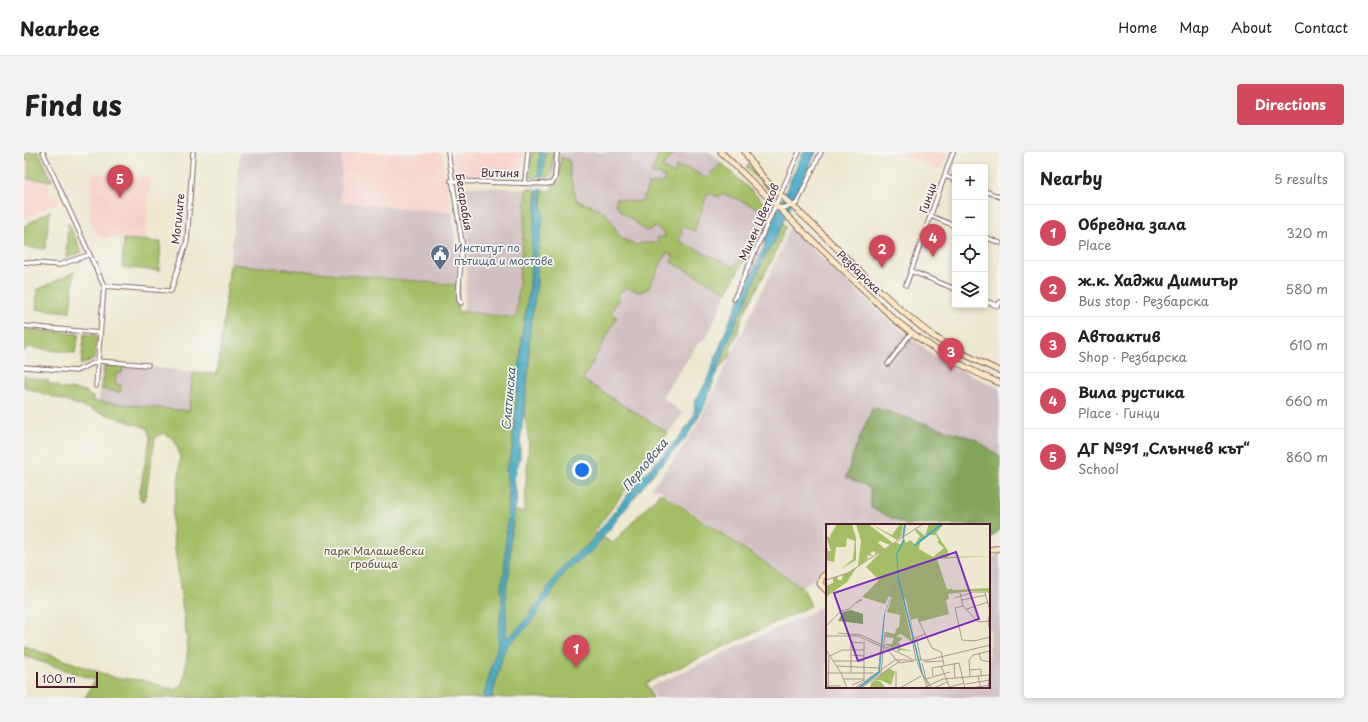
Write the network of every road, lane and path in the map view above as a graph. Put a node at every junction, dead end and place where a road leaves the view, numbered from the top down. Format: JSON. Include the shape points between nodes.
{"nodes":[{"id":1,"x":43,"y":152,"type":"edge"},
{"id":2,"x":193,"y":152,"type":"edge"},
{"id":3,"x":448,"y":152,"type":"edge"},
{"id":4,"x":528,"y":152,"type":"edge"},
{"id":5,"x":557,"y":152,"type":"edge"},
{"id":6,"x":721,"y":152,"type":"edge"},
{"id":7,"x":745,"y":152,"type":"edge"},
{"id":8,"x":799,"y":152,"type":"edge"},
{"id":9,"x":821,"y":152,"type":"edge"},
{"id":10,"x":953,"y":152,"type":"edge"},
{"id":11,"x":945,"y":176,"type":"junction"},
{"id":12,"x":952,"y":179,"type":"edge"},
{"id":13,"x":451,"y":181,"type":"junction"},
{"id":14,"x":525,"y":182,"type":"junction"},
{"id":15,"x":988,"y":192,"type":"edge"},
{"id":16,"x":780,"y":195,"type":"junction"},
{"id":17,"x":1000,"y":197,"type":"edge"},
{"id":18,"x":793,"y":206,"type":"junction"},
{"id":19,"x":777,"y":207,"type":"junction"},
{"id":20,"x":931,"y":216,"type":"junction"},
{"id":21,"x":952,"y":225,"type":"edge"},
{"id":22,"x":988,"y":238,"type":"edge"},
{"id":23,"x":1000,"y":243,"type":"edge"},
{"id":24,"x":88,"y":255,"type":"junction"},
{"id":25,"x":24,"y":262,"type":"edge"},
{"id":26,"x":911,"y":271,"type":"junction"},
{"id":27,"x":906,"y":285,"type":"dead end"},
{"id":28,"x":104,"y":286,"type":"junction"},
{"id":29,"x":952,"y":288,"type":"edge"},
{"id":30,"x":734,"y":298,"type":"dead end"},
{"id":31,"x":988,"y":302,"type":"edge"},
{"id":32,"x":461,"y":303,"type":"dead end"},
{"id":33,"x":999,"y":304,"type":"edge"},
{"id":34,"x":24,"y":326,"type":"edge"},
{"id":35,"x":100,"y":333,"type":"junction"},
{"id":36,"x":911,"y":333,"type":"junction"},
{"id":37,"x":98,"y":361,"type":"junction"},
{"id":38,"x":888,"y":364,"type":"dead end"},
{"id":39,"x":148,"y":365,"type":"dead end"},
{"id":40,"x":24,"y":367,"type":"edge"},
{"id":41,"x":1000,"y":371,"type":"edge"},
{"id":42,"x":1000,"y":382,"type":"edge"},
{"id":43,"x":96,"y":386,"type":"dead end"},
{"id":44,"x":1000,"y":548,"type":"edge"},
{"id":45,"x":990,"y":550,"type":"edge"},
{"id":46,"x":826,"y":574,"type":"edge"},
{"id":47,"x":826,"y":590,"type":"edge"}],
"edges":[{"from":1,"to":24,"type":"street"},
{"from":2,"to":28,"type":"street","name":"Могилите","via":[[187,241],[171,291]]},
{"from":3,"to":13,"type":"street","name":"Бесарабия"},
{"from":4,"to":14,"type":"street","name":"Витиня"},
{"from":5,"to":14,"type":"street","name":"Витиня","via":[[555,178],[552,183]]},
{"from":6,"to":19,"type":"street","name":"Резбарска"},
{"from":7,"to":16,"type":"street","name":"Резбарска","via":[[757,170]]},
{"from":8,"to":16,"type":"street","name":"Милен Цветков"},
{"from":9,"to":18,"type":"street","via":[[797,203]]},
{"from":10,"to":11,"type":"street","name":"Гинци"},
{"from":11,"to":12,"type":"street"},
{"from":11,"to":20,"type":"street","name":"Гинци"},
{"from":13,"to":14,"type":"street","name":"Витиня"},
{"from":13,"to":32,"type":"street","name":"Бесарабия","via":[[462,243],[459,285]]},
{"from":15,"to":17,"type":"street"},
{"from":16,"to":18,"type":"street","name":"Резбарска"},
{"from":16,"to":19,"type":"street","name":"Милен Цветков"},
{"from":18,"to":19,"type":"street","name":"Милен Цветков"},
{"from":18,"to":41,"type":"street","name":"Резбарска","via":[[904,312],[934,336],[968,357]]},
{"from":19,"to":30,"type":"street","name":"Милен Цветков"},
{"from":19,"to":36,"type":"street","name":"Резбарска"},
{"from":20,"to":21,"type":"street"},
{"from":20,"to":26,"type":"street","name":"Гинци"},
{"from":22,"to":23,"type":"street"},
{"from":24,"to":25,"type":"street","via":[[59,265]]},
{"from":24,"to":28,"type":"street"},
{"from":26,"to":27,"type":"street","name":"Гинци"},
{"from":26,"to":29,"type":"street"},
{"from":28,"to":35,"type":"street"},
{"from":31,"to":33,"type":"street"},
{"from":34,"to":35,"type":"street"},
{"from":35,"to":37,"type":"street"},
{"from":36,"to":38,"type":"street"},
{"from":36,"to":42,"type":"street","name":"Резбарска","via":[[961,366]]},
{"from":37,"to":39,"type":"street"},
{"from":37,"to":40,"type":"street","via":[[76,372]]},
{"from":37,"to":43,"type":"street"},
{"from":44,"to":45,"type":"street"},
{"from":46,"to":47,"type":"street","via":[[820,584]]}]}
